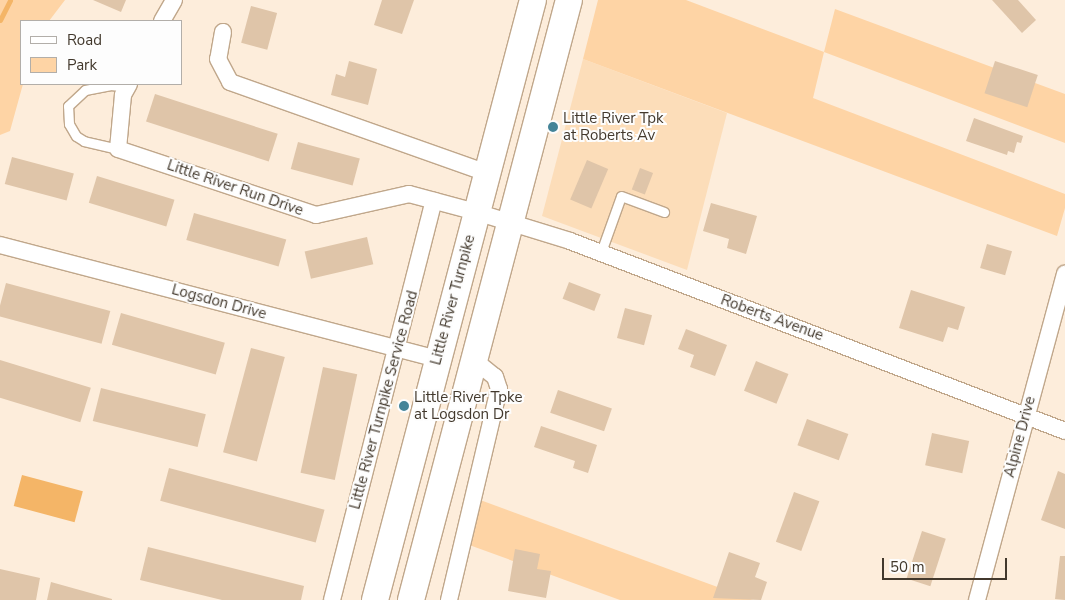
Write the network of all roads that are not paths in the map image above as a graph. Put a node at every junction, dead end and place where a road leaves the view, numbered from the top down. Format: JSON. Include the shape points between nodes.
{"nodes":[{"id":1,"x":174,"y":0,"type":"edge"},
{"id":2,"x":533,"y":0,"type":"edge"},
{"id":3,"x":569,"y":0,"type":"edge"},
{"id":4,"x":163,"y":20,"type":"edge"},
{"id":5,"x":223,"y":32,"type":"dead end"},
{"id":6,"x":128,"y":85,"type":"edge"},
{"id":7,"x":118,"y":149,"type":"junction"},
{"id":8,"x":487,"y":173,"type":"junction"},
{"id":9,"x":434,"y":201,"type":"junction"},
{"id":10,"x":476,"y":212,"type":"junction"},
{"id":11,"x":664,"y":212,"type":"dead end"},
{"id":12,"x":510,"y":222,"type":"junction"},
{"id":13,"x":0,"y":245,"type":"edge"},
{"id":14,"x":600,"y":252,"type":"junction"},
{"id":15,"x":1065,"y":274,"type":"edge"},
{"id":16,"x":398,"y":349,"type":"junction"},
{"id":17,"x":438,"y":359,"type":"junction"},
{"id":18,"x":474,"y":360,"type":"junction"},
{"id":19,"x":1025,"y":416,"type":"junction"},
{"id":20,"x":1065,"y":431,"type":"edge"},
{"id":21,"x":332,"y":600,"type":"edge"},
{"id":22,"x":375,"y":600,"type":"edge"},
{"id":23,"x":411,"y":600,"type":"edge"},
{"id":24,"x":449,"y":600,"type":"edge"},
{"id":25,"x":977,"y":600,"type":"edge"}],
"edges":[{"from":1,"to":4,"type":"street"},
{"from":2,"to":8,"type":"main road","name":"Little River Turnpike"},
{"from":3,"to":12,"type":"main road"},
{"from":5,"to":8,"type":"street","via":[[218,59],[230,82]]},
{"from":6,"to":7,"type":"street","via":[[123,95]]},
{"from":6,"to":7,"type":"lane","via":[[85,90],[68,106],[69,124],[76,136]]},
{"from":7,"to":9,"type":"street","name":"Little River Run Drive","via":[[316,215],[409,194]]},
{"from":8,"to":10,"type":"main road","name":"Little River Turnpike"},
{"from":9,"to":10,"type":"street","name":"Little River Run Drive"},
{"from":9,"to":16,"type":"street","name":"Little River Turnpike Service Road"},
{"from":10,"to":12,"type":"street","name":"Roberts Avenue"},
{"from":10,"to":17,"type":"main road","name":"Little River Turnpike"},
{"from":11,"to":14,"type":"lane","via":[[621,196]]},
{"from":12,"to":14,"type":"street","name":"Roberts Avenue"},
{"from":12,"to":18,"type":"main road"},
{"from":13,"to":16,"type":"street","name":"Logsdon Drive"},
{"from":14,"to":19,"type":"street","name":"Roberts Avenue"},
{"from":15,"to":19,"type":"street","name":"Alpine Drive"},
{"from":16,"to":17,"type":"street","name":"Logsdon Drive"},
{"from":16,"to":21,"type":"street","name":"Little River Turnpike Service Road"},
{"from":17,"to":22,"type":"main road","name":"Little River Turnpike"},
{"from":18,"to":23,"type":"main road"},
{"from":18,"to":24,"type":"street","via":[[495,377],[499,389]]},
{"from":19,"to":20,"type":"street","name":"Roberts Avenue"},
{"from":19,"to":25,"type":"street","name":"Alpine Drive"}]}
